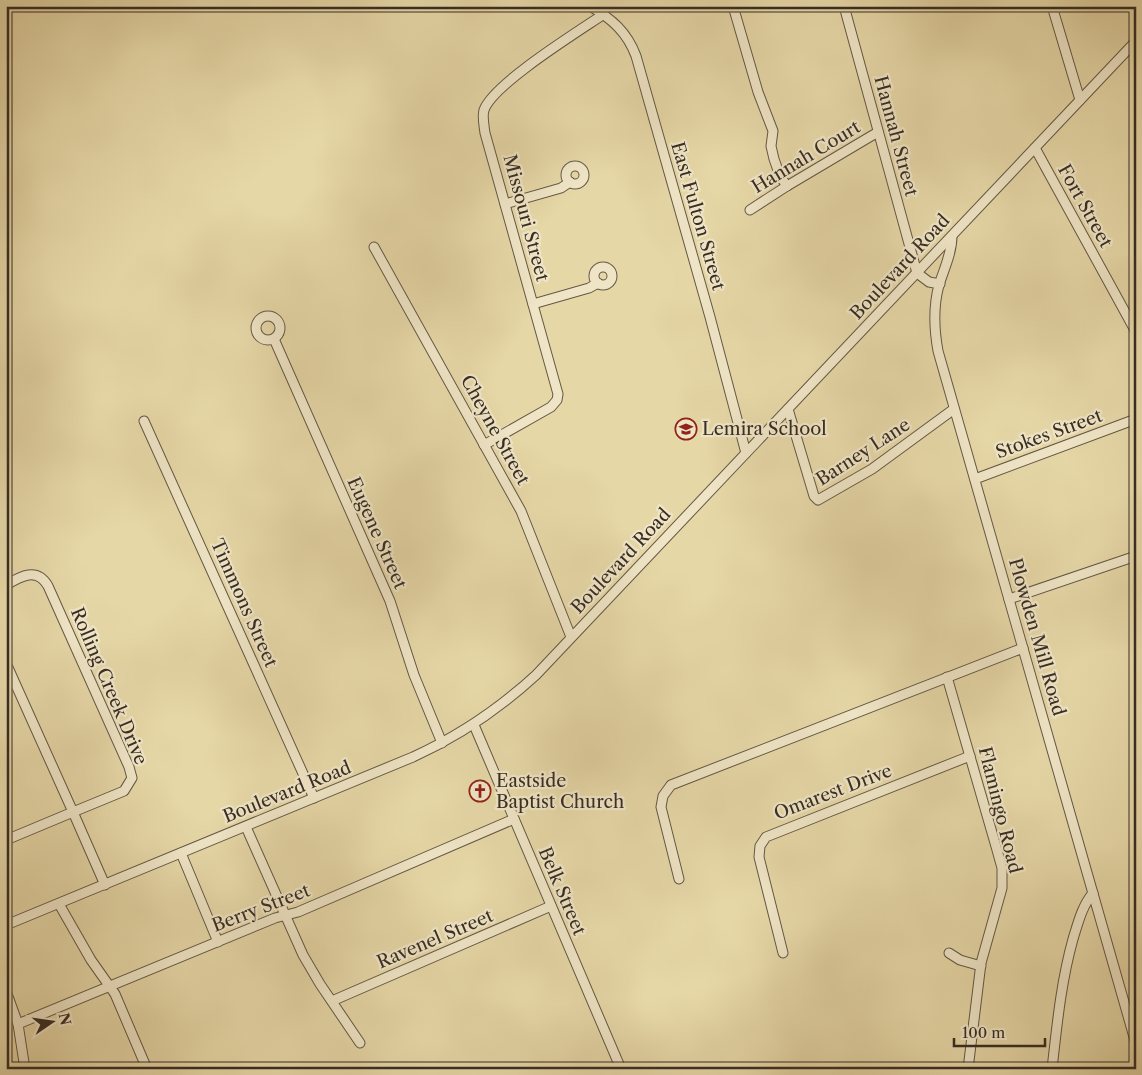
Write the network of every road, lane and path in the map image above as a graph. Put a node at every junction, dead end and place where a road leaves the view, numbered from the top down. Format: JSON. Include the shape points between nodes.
{"nodes":[{"id":1,"x":590,"y":6,"type":"edge"},
{"id":2,"x":733,"y":6,"type":"edge"},
{"id":3,"x":844,"y":6,"type":"edge"},
{"id":4,"x":1052,"y":6,"type":"edge"},
{"id":5,"x":604,"y":14,"type":"junction"},
{"id":6,"x":1136,"y":41,"type":"edge"},
{"id":7,"x":1080,"y":100,"type":"junction"},
{"id":8,"x":878,"y":132,"type":"junction"},
{"id":9,"x":1035,"y":148,"type":"junction"},
{"id":10,"x":570,"y":182,"type":"dead end"},
{"id":11,"x":786,"y":186,"type":"junction"},
{"id":12,"x":505,"y":204,"type":"junction"},
{"id":13,"x":750,"y":210,"type":"dead end"},
{"id":14,"x":952,"y":236,"type":"junction"},
{"id":15,"x":374,"y":247,"type":"dead end"},
{"id":16,"x":916,"y":274,"type":"junction"},
{"id":17,"x":598,"y":283,"type":"dead end"},
{"id":18,"x":940,"y":284,"type":"junction"},
{"id":19,"x":533,"y":304,"type":"junction"},
{"id":20,"x":1135,"y":330,"type":"edge"},
{"id":21,"x":274,"y":339,"type":"dead end"},
{"id":22,"x":788,"y":409,"type":"junction"},
{"id":23,"x":954,"y":409,"type":"junction"},
{"id":24,"x":1136,"y":419,"type":"edge"},
{"id":25,"x":144,"y":421,"type":"dead end"},
{"id":26,"x":484,"y":445,"type":"junction"},
{"id":27,"x":746,"y":453,"type":"junction"},
{"id":28,"x":974,"y":479,"type":"junction"},
{"id":29,"x":1136,"y":556,"type":"edge"},
{"id":30,"x":6,"y":585,"type":"edge"},
{"id":31,"x":1009,"y":599,"type":"junction"},
{"id":32,"x":571,"y":637,"type":"junction"},
{"id":33,"x":1023,"y":648,"type":"junction"},
{"id":34,"x":6,"y":663,"type":"edge"},
{"id":35,"x":947,"y":677,"type":"junction"},
{"id":36,"x":474,"y":725,"type":"junction"},
{"id":37,"x":442,"y":743,"type":"junction"},
{"id":38,"x":970,"y":756,"type":"junction"},
{"id":39,"x":314,"y":798,"type":"junction"},
{"id":40,"x":72,"y":812,"type":"junction"},
{"id":41,"x":514,"y":819,"type":"junction"},
{"id":42,"x":246,"y":827,"type":"junction"},
{"id":43,"x":6,"y":840,"type":"edge"},
{"id":44,"x":182,"y":853,"type":"junction"},
{"id":45,"x":679,"y":879,"type":"dead end"},
{"id":46,"x":105,"y":885,"type":"junction"},
{"id":47,"x":1093,"y":893,"type":"junction"},
{"id":48,"x":59,"y":904,"type":"junction"},
{"id":49,"x":551,"y":906,"type":"junction"},
{"id":50,"x":285,"y":915,"type":"junction"},
{"id":51,"x":6,"y":925,"type":"edge"},
{"id":52,"x":218,"y":942,"type":"junction"},
{"id":53,"x":783,"y":953,"type":"dead end"},
{"id":54,"x":949,"y":953,"type":"dead end"},
{"id":55,"x":981,"y":966,"type":"junction"},
{"id":56,"x":110,"y":987,"type":"junction"},
{"id":57,"x":6,"y":990,"type":"edge"},
{"id":58,"x":332,"y":1001,"type":"junction"},
{"id":59,"x":18,"y":1024,"type":"junction"},
{"id":60,"x":360,"y":1043,"type":"dead end"},
{"id":61,"x":1136,"y":1044,"type":"edge"},
{"id":62,"x":25,"y":1069,"type":"edge"},
{"id":63,"x":147,"y":1069,"type":"edge"},
{"id":64,"x":621,"y":1069,"type":"edge"},
{"id":65,"x":968,"y":1069,"type":"edge"},
{"id":66,"x":1052,"y":1069,"type":"edge"}],
"edges":[{"from":1,"to":5,"type":"street","name":"East Fulton Street"},
{"from":2,"to":11,"type":"street","via":[[773,131],[771,146],[774,158]]},
{"from":3,"to":8,"type":"street","name":"Hannah Street"},
{"from":4,"to":7,"type":"street"},
{"from":5,"to":12,"type":"street","name":"Missouri Street","via":[[518,74],[487,104],[485,133]]},
{"from":5,"to":27,"type":"street","name":"East Fulton Street","via":[[623,31],[636,56]]},
{"from":6,"to":7,"type":"street","name":"Boulevard Road"},
{"from":7,"to":9,"type":"street","name":"Boulevard Road"},
{"from":8,"to":11,"type":"street","name":"Hannah Court"},
{"from":8,"to":16,"type":"street","name":"Hannah Street"},
{"from":9,"to":14,"type":"street","name":"Boulevard Road"},
{"from":9,"to":20,"type":"street","name":"Fort Street"},
{"from":10,"to":12,"type":"street","via":[[561,188]]},
{"from":11,"to":13,"type":"street","name":"Hannah Court"},
{"from":12,"to":19,"type":"street","name":"Missouri Street"},
{"from":14,"to":16,"type":"street","name":"Boulevard Road"},
{"from":14,"to":18,"type":"street","name":"Plowden Mill Road","via":[[952,247]]},
{"from":15,"to":26,"type":"street","name":"Cheyne Street"},
{"from":16,"to":18,"type":"street"},
{"from":16,"to":22,"type":"street","name":"Boulevard Road"},
{"from":17,"to":19,"type":"street"},
{"from":18,"to":23,"type":"street","name":"Plowden Mill Road","via":[[935,336]]},
{"from":19,"to":26,"type":"street","name":"Missouri Street","via":[[557,400],[551,408]]},
{"from":21,"to":37,"type":"street","name":"Eugene Street","via":[[390,601],[414,675]]},
{"from":22,"to":23,"type":"street","name":"Barney Lane","via":[[814,496],[818,500],[872,469]]},
{"from":22,"to":27,"type":"street","name":"Boulevard Road"},
{"from":23,"to":28,"type":"street","name":"Plowden Mill Road"},
{"from":24,"to":28,"type":"street","name":"Stokes Street"},
{"from":25,"to":39,"type":"street","name":"Timmons Street"},
{"from":26,"to":32,"type":"street","name":"Cheyne Street","via":[[521,512]]},
{"from":27,"to":32,"type":"street","name":"Boulevard Road"},
{"from":28,"to":31,"type":"street","name":"Plowden Mill Road"},
{"from":29,"to":31,"type":"street"},
{"from":30,"to":40,"type":"street","name":"Rolling Creek Drive","via":[[28,575],[45,582],[132,774],[124,791]]},
{"from":31,"to":33,"type":"street","name":"Plowden Mill Road"},
{"from":32,"to":36,"type":"street","name":"Boulevard Road","via":[[518,691]]},
{"from":33,"to":35,"type":"street"},
{"from":33,"to":47,"type":"street","name":"Plowden Mill Road"},
{"from":34,"to":40,"type":"street"},
{"from":35,"to":38,"type":"street","name":"Flamingo Road"},
{"from":35,"to":45,"type":"street","via":[[669,787],[661,807]]},
{"from":36,"to":37,"type":"street","name":"Boulevard Road"},
{"from":36,"to":41,"type":"street","name":"Belk Street"},
{"from":37,"to":39,"type":"street","name":"Boulevard Road"},
{"from":38,"to":53,"type":"street","name":"Omarest Drive","via":[[766,837],[760,846],[759,858]]},
{"from":38,"to":55,"type":"street","name":"Flamingo Road","via":[[1002,875],[1001,896]]},
{"from":39,"to":42,"type":"street","name":"Boulevard Road"},
{"from":40,"to":43,"type":"street","name":"Rolling Creek Drive"},
{"from":40,"to":46,"type":"street"},
{"from":41,"to":49,"type":"street","name":"Belk Street"},
{"from":41,"to":50,"type":"street","name":"Berry Street"},
{"from":42,"to":44,"type":"street","name":"Boulevard Road"},
{"from":42,"to":50,"type":"street"},
{"from":44,"to":46,"type":"street","name":"Boulevard Road"},
{"from":44,"to":52,"type":"street"},
{"from":46,"to":48,"type":"street","name":"Boulevard Road"},
{"from":47,"to":61,"type":"street","name":"Plowden Mill Road"},
{"from":47,"to":66,"type":"street","via":[[1085,904],[1065,967]]},
{"from":48,"to":51,"type":"street","name":"Boulevard Road"},
{"from":48,"to":56,"type":"street"},
{"from":49,"to":58,"type":"street","name":"Ravenel Street"},
{"from":49,"to":64,"type":"street","name":"Belk Street"},
{"from":50,"to":52,"type":"street","name":"Berry Street"},
{"from":50,"to":58,"type":"street","via":[[311,968]]},
{"from":52,"to":56,"type":"street","name":"Berry Street"},
{"from":54,"to":55,"type":"street"},
{"from":55,"to":65,"type":"street","name":"Flamingo Road"},
{"from":56,"to":59,"type":"street","name":"Berry Street"},
{"from":56,"to":63,"type":"street"},
{"from":57,"to":59,"type":"street"},
{"from":58,"to":60,"type":"street"},
{"from":59,"to":62,"type":"street"}]}
